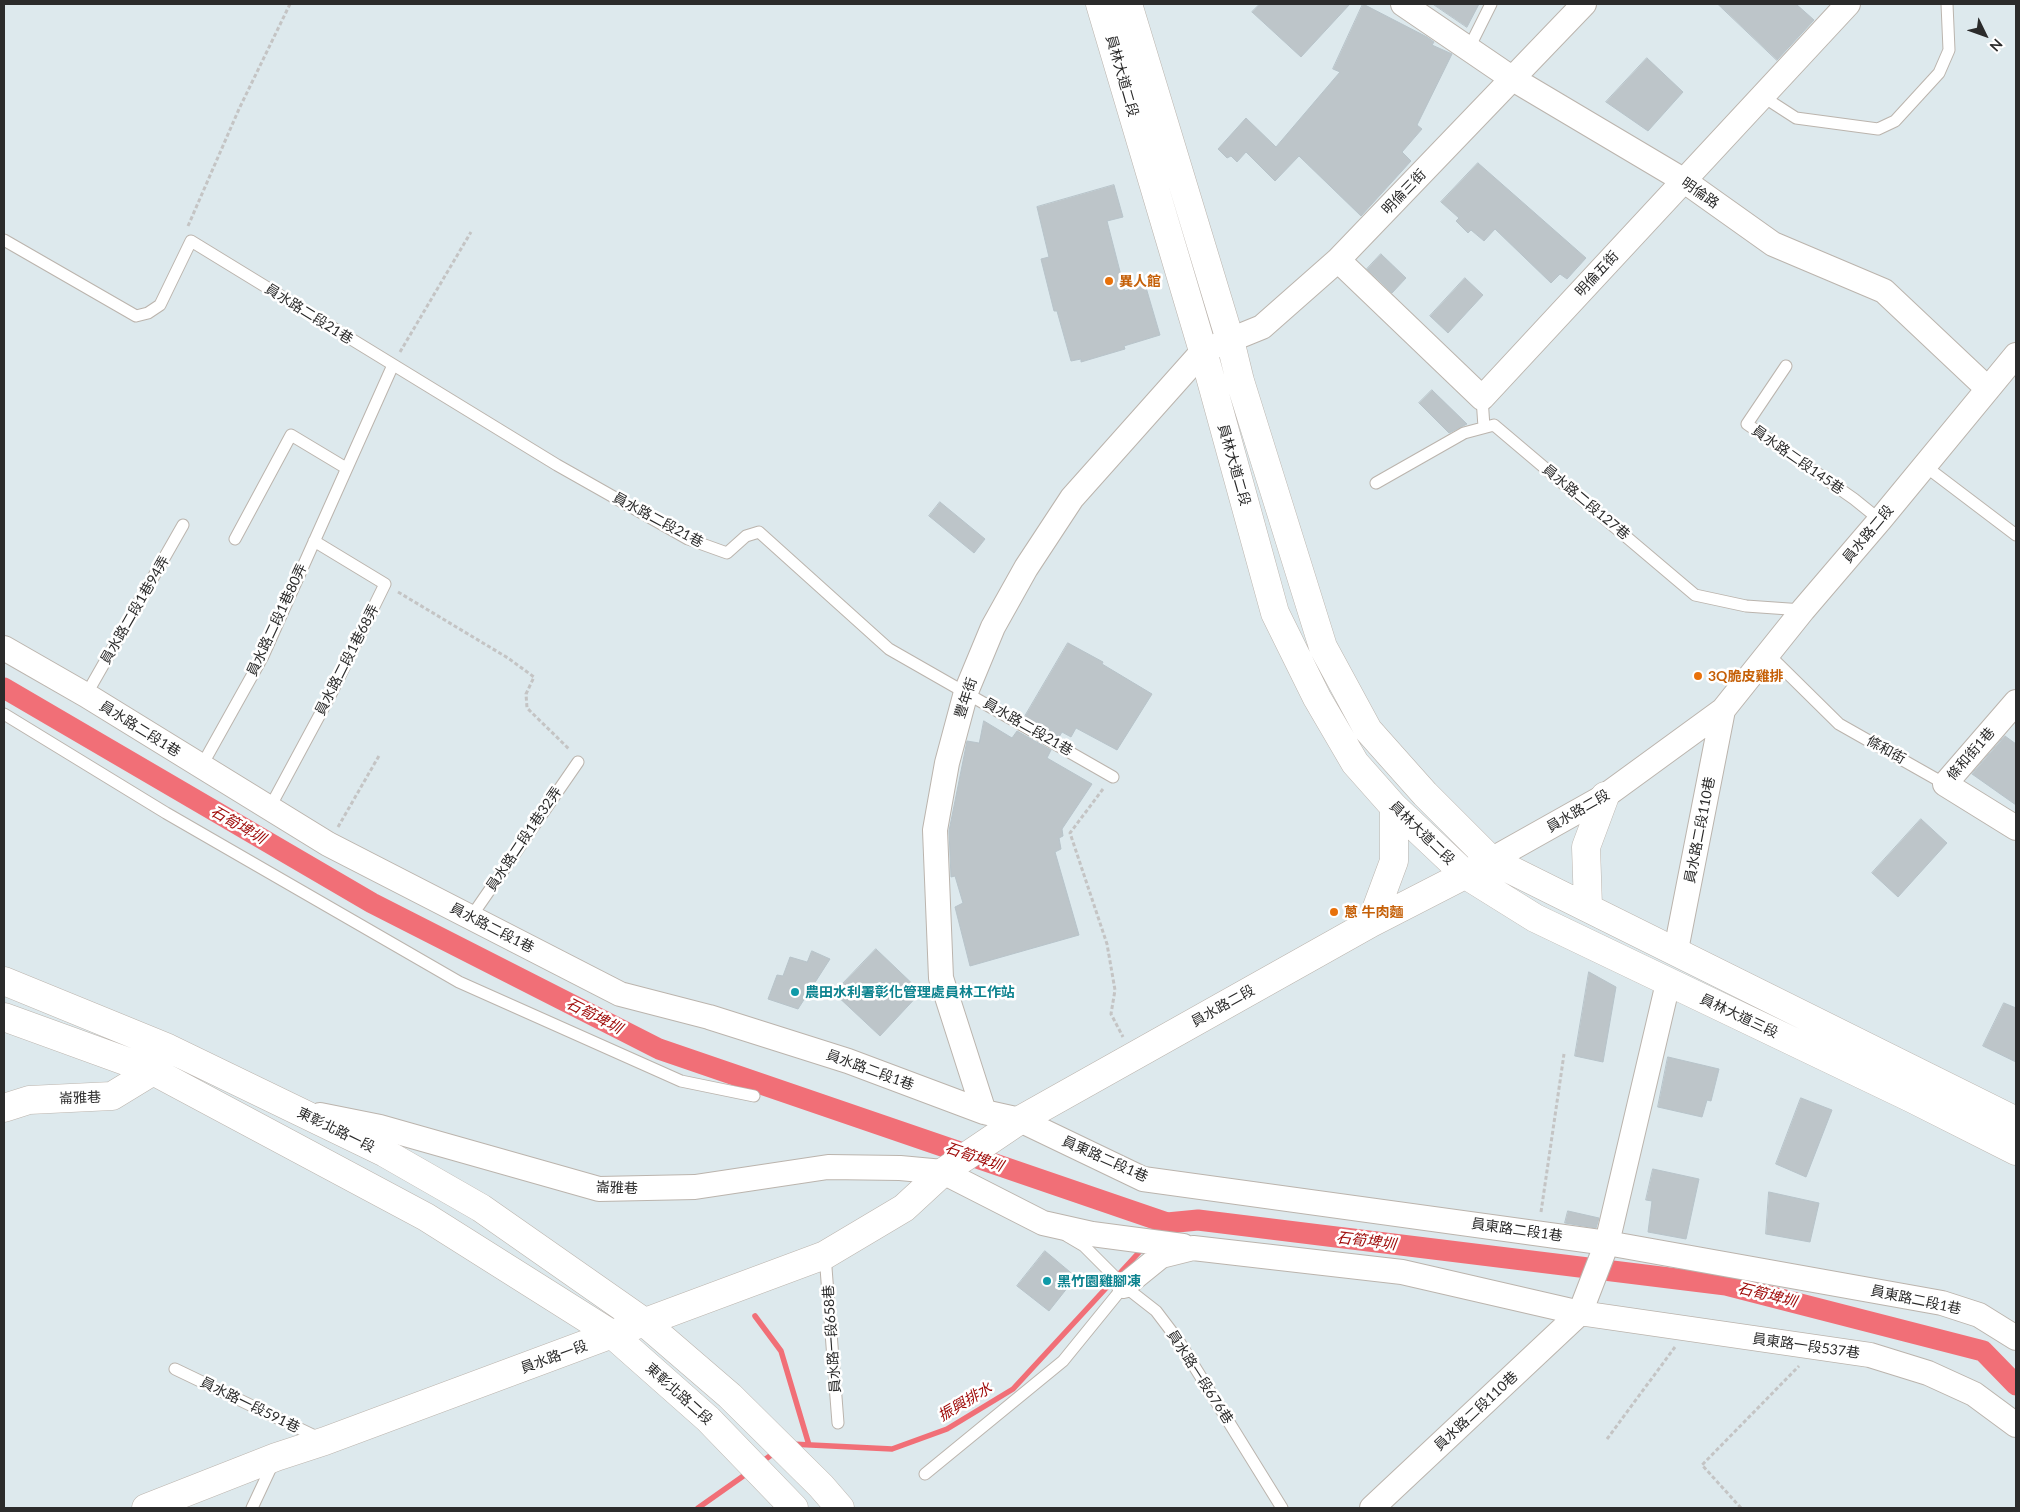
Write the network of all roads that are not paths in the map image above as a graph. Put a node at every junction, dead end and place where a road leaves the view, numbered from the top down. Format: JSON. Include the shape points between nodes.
{"nodes":[{"id":1,"x":1100,"y":4,"type":"edge"},
{"id":2,"x":1128,"y":4,"type":"edge"},
{"id":3,"x":1403,"y":4,"type":"edge"},
{"id":4,"x":1491,"y":4,"type":"edge"},
{"id":5,"x":1584,"y":4,"type":"edge"},
{"id":6,"x":1848,"y":4,"type":"edge"},
{"id":7,"x":1947,"y":4,"type":"edge"},
{"id":8,"x":1469,"y":48,"type":"junction"},
{"id":9,"x":1513,"y":79,"type":"junction"},
{"id":10,"x":1762,"y":96,"type":"junction"},
{"id":11,"x":1683,"y":180,"type":"junction"},
{"id":12,"x":4,"y":240,"type":"edge"},
{"id":13,"x":1338,"y":260,"type":"junction"},
{"id":14,"x":1230,"y":340,"type":"junction"},
{"id":15,"x":1203,"y":351,"type":"junction"},
{"id":16,"x":2016,"y":355,"type":"edge"},
{"id":17,"x":393,"y":365,"type":"junction"},
{"id":18,"x":1786,"y":366,"type":"dead end"},
{"id":19,"x":1988,"y":388,"type":"junction"},
{"id":20,"x":1482,"y":398,"type":"junction"},
{"id":21,"x":1484,"y":428,"type":"junction"},
{"id":22,"x":1925,"y":466,"type":"junction"},
{"id":23,"x":346,"y":468,"type":"junction"},
{"id":24,"x":1376,"y":483,"type":"dead end"},
{"id":25,"x":1880,"y":520,"type":"junction"},
{"id":26,"x":183,"y":525,"type":"dead end"},
{"id":27,"x":2016,"y":535,"type":"edge"},
{"id":28,"x":235,"y":539,"type":"dead end"},
{"id":29,"x":314,"y":541,"type":"junction"},
{"id":30,"x":1803,"y":610,"type":"junction"},
{"id":31,"x":4,"y":648,"type":"edge"},
{"id":32,"x":1768,"y":655,"type":"junction"},
{"id":33,"x":966,"y":692,"type":"junction"},
{"id":34,"x":86,"y":695,"type":"junction"},
{"id":35,"x":2016,"y":702,"type":"edge"},
{"id":36,"x":1723,"y":710,"type":"junction"},
{"id":37,"x":4,"y":714,"type":"edge"},
{"id":38,"x":578,"y":762,"type":"road end"},
{"id":39,"x":201,"y":767,"type":"junction"},
{"id":40,"x":1113,"y":777,"type":"road end"},
{"id":41,"x":1945,"y":784,"type":"junction"},
{"id":42,"x":1605,"y":796,"type":"junction"},
{"id":43,"x":1394,"y":807,"type":"junction"},
{"id":44,"x":270,"y":809,"type":"junction"},
{"id":45,"x":2016,"y":828,"type":"edge"},
{"id":46,"x":1491,"y":860,"type":"junction"},
{"id":47,"x":1466,"y":875,"type":"junction"},
{"id":48,"x":1588,"y":906,"type":"junction"},
{"id":49,"x":471,"y":917,"type":"junction"},
{"id":50,"x":1371,"y":923,"type":"junction"},
{"id":51,"x":1676,"y":950,"type":"junction"},
{"id":52,"x":4,"y":981,"type":"edge"},
{"id":53,"x":1668,"y":982,"type":"junction"},
{"id":54,"x":4,"y":1017,"type":"edge"},
{"id":55,"x":168,"y":1048,"type":"junction"},
{"id":56,"x":153,"y":1071,"type":"junction"},
{"id":57,"x":754,"y":1096,"type":"dead end"},
{"id":58,"x":4,"y":1108,"type":"edge"},
{"id":59,"x":298,"y":1111,"type":"junction"},
{"id":60,"x":984,"y":1112,"type":"junction"},
{"id":61,"x":1020,"y":1120,"type":"junction"},
{"id":62,"x":2016,"y":1121,"type":"edge"},
{"id":63,"x":2016,"y":1151,"type":"edge"},
{"id":64,"x":943,"y":1172,"type":"junction"},
{"id":65,"x":1088,"y":1240,"type":"junction"},
{"id":66,"x":1607,"y":1243,"type":"junction"},
{"id":67,"x":1192,"y":1248,"type":"junction"},
{"id":68,"x":825,"y":1254,"type":"junction"},
{"id":69,"x":1124,"y":1286,"type":"junction"},
{"id":70,"x":1580,"y":1313,"type":"junction"},
{"id":71,"x":644,"y":1322,"type":"junction"},
{"id":72,"x":613,"y":1335,"type":"junction"},
{"id":73,"x":2016,"y":1338,"type":"edge"},
{"id":74,"x":176,"y":1369,"type":"dead end"},
{"id":75,"x":838,"y":1422,"type":"dead end"},
{"id":76,"x":2016,"y":1425,"type":"edge"},
{"id":77,"x":326,"y":1441,"type":"junction"},
{"id":78,"x":276,"y":1457,"type":"junction"},
{"id":79,"x":925,"y":1474,"type":"dead end"},
{"id":80,"x":146,"y":1508,"type":"edge"},
{"id":81,"x":252,"y":1508,"type":"edge"},
{"id":82,"x":794,"y":1508,"type":"edge"},
{"id":83,"x":840,"y":1508,"type":"edge"},
{"id":84,"x":1282,"y":1508,"type":"edge"},
{"id":85,"x":1372,"y":1508,"type":"edge"}],
"edges":[{"from":1,"to":15,"type":"street","name":"員林大道二段"},
{"from":2,"to":14,"type":"street","name":"員林大道二段"},
{"from":3,"to":8,"type":"street","name":"明倫路"},
{"from":4,"to":8,"type":"lane"},
{"from":5,"to":9,"type":"street","name":"明倫三街"},
{"from":6,"to":10,"type":"street","name":"明倫五街"},
{"from":7,"to":10,"type":"lane","via":[[1949,50],[1939,73],[1895,120],[1878,129],[1796,118]]},
{"from":8,"to":9,"type":"street","name":"明倫路"},
{"from":9,"to":11,"type":"street","name":"明倫路"},
{"from":9,"to":13,"type":"street","name":"明倫三街"},
{"from":10,"to":11,"type":"street","name":"明倫五街"},
{"from":11,"to":19,"type":"street","name":"明倫路","via":[[1773,244],[1884,291]]},
{"from":11,"to":20,"type":"street","name":"明倫五街"},
{"from":12,"to":17,"type":"lane","name":"員水路二段21巷","via":[[136,316],[160,305],[192,241]]},
{"from":13,"to":14,"type":"street","name":"明倫三街","via":[[1262,327]]},
{"from":13,"to":20,"type":"street"},
{"from":14,"to":15,"type":"street","name":"明倫三街"},
{"from":14,"to":46,"type":"street","name":"員林大道二段","via":[[1323,647],[1368,730],[1425,794]]},
{"from":15,"to":33,"type":"street","name":"豐年街","via":[[1072,498],[1026,568],[993,627]]},
{"from":15,"to":43,"type":"street","name":"員林大道二段","via":[[1275,613],[1317,698],[1355,763]]},
{"from":16,"to":19,"type":"street","name":"員水路二段"},
{"from":17,"to":23,"type":"lane","name":"員水路二段1巷80弄"},
{"from":17,"to":33,"type":"lane","name":"員水路二段21巷","via":[[688,539],[727,553],[746,536],[759,532],[889,649]]},
{"from":18,"to":25,"type":"lane","name":"員水路二段145巷","via":[[1747,424]]},
{"from":19,"to":22,"type":"street","name":"員水路二段"},
{"from":20,"to":21,"type":"lane"},
{"from":21,"to":24,"type":"lane","via":[[1464,433]]},
{"from":21,"to":30,"type":"lane","name":"員水路二段127巷","via":[[1494,424],[1695,596],[1746,606]]},
{"from":22,"to":25,"type":"street","name":"員水路二段"},
{"from":22,"to":27,"type":"lane"},
{"from":23,"to":28,"type":"lane","via":[[291,435]]},
{"from":23,"to":29,"type":"lane","name":"員水路二段1巷80弄"},
{"from":25,"to":30,"type":"street","name":"員水路二段"},
{"from":26,"to":34,"type":"lane","name":"員水路二段1巷94弄"},
{"from":29,"to":39,"type":"lane","name":"員水路二段1巷80弄","via":[[263,656]]},
{"from":29,"to":44,"type":"lane","name":"員水路二段1巷68弄","via":[[384,584]]},
{"from":30,"to":32,"type":"street","name":"員水路二段"},
{"from":31,"to":34,"type":"street","name":"員水路二段1巷"},
{"from":32,"to":36,"type":"street","name":"員水路二段"},
{"from":32,"to":41,"type":"lane","name":"條和街","via":[[1839,724]]},
{"from":33,"to":40,"type":"lane","name":"員水路二段21巷"},
{"from":33,"to":60,"type":"street","name":"豐年街","via":[[947,763],[935,830],[942,978]]},
{"from":34,"to":39,"type":"street","name":"員水路二段1巷"},
{"from":35,"to":41,"type":"street","name":"條和街1巷"},
{"from":36,"to":42,"type":"street","name":"員水路二段"},
{"from":36,"to":51,"type":"street","name":"員水路二段110巷"},
{"from":37,"to":57,"type":"lane","via":[[166,813],[459,982],[681,1081]]},
{"from":38,"to":49,"type":"lane","name":"員水路二段1巷32弄"},
{"from":39,"to":44,"type":"street","name":"員水路二段1巷"},
{"from":41,"to":45,"type":"street","name":"條和街"},
{"from":42,"to":46,"type":"street","name":"員水路二段"},
{"from":42,"to":48,"type":"street","via":[[1586,847]]},
{"from":43,"to":47,"type":"street","name":"員林大道二段"},
{"from":43,"to":50,"type":"street","via":[[1394,861]]},
{"from":44,"to":49,"type":"street","name":"員水路二段1巷","via":[[328,844]]},
{"from":46,"to":47,"type":"street","name":"員水路二段"},
{"from":46,"to":48,"type":"street"},
{"from":47,"to":50,"type":"street","name":"員水路二段"},
{"from":47,"to":53,"type":"street","name":"員林大道三段","via":[[1535,918]]},
{"from":48,"to":51,"type":"street"},
{"from":49,"to":60,"type":"street","name":"員水路二段1巷","via":[[620,994],[708,1017],[848,1061]]},
{"from":50,"to":61,"type":"street","name":"員水路二段"},
{"from":51,"to":62,"type":"street"},
{"from":52,"to":55,"type":"street","name":"東彰北路一段"},
{"from":53,"to":63,"type":"street","name":"員林大道三段"},
{"from":53,"to":66,"type":"street"},
{"from":54,"to":56,"type":"street"},
{"from":55,"to":56,"type":"street","name":"崙雅巷"},
{"from":55,"to":59,"type":"street","name":"東彰北路一段"},
{"from":56,"to":58,"type":"street","name":"崙雅巷","via":[[112,1096],[29,1100]]},
{"from":56,"to":72,"type":"street","via":[[426,1218]]},
{"from":59,"to":64,"type":"street","name":"崙雅巷","via":[[380,1127],[599,1189],[695,1187],[828,1167]]},
{"from":59,"to":71,"type":"street","name":"東彰北路一段","via":[[385,1153],[480,1208]]},
{"from":60,"to":61,"type":"street","name":"員水路二段1巷"},
{"from":61,"to":64,"type":"street","name":"員水路二段"},
{"from":61,"to":66,"type":"street","name":"員東路二段1巷","via":[[1143,1179]]},
{"from":64,"to":65,"type":"street","name":"員東路一段537巷","via":[[1043,1223]]},
{"from":64,"to":68,"type":"street","name":"員水路一段","via":[[904,1208]]},
{"from":65,"to":67,"type":"street","name":"員東路一段537巷"},
{"from":65,"to":69,"type":"lane","name":"員水路一段676巷"},
{"from":66,"to":70,"type":"street"},
{"from":66,"to":73,"type":"street","name":"員東路二段1巷","via":[[1942,1304],[1979,1315]]},
{"from":67,"to":69,"type":"street","via":[[1161,1256]]},
{"from":67,"to":70,"type":"street","name":"員東路一段537巷","via":[[1402,1272]]},
{"from":68,"to":71,"type":"street","name":"員水路一段"},
{"from":68,"to":75,"type":"lane","name":"員水路一段658巷"},
{"from":69,"to":79,"type":"lane","via":[[1063,1361]]},
{"from":69,"to":84,"type":"lane","name":"員水路一段676巷","via":[[1156,1311],[1178,1340]]},
{"from":70,"to":76,"type":"street","name":"員東路一段537巷","via":[[1870,1355],[1928,1373],[1974,1394]]},
{"from":70,"to":85,"type":"street","name":"員水路二段110巷"},
{"from":71,"to":72,"type":"street","name":"員水路一段"},
{"from":71,"to":83,"type":"street","via":[[730,1396]]},
{"from":72,"to":77,"type":"street","name":"員水路一段"},
{"from":72,"to":82,"type":"street","name":"東彰北路二段","via":[[708,1419]]},
{"from":74,"to":77,"type":"lane","name":"員水路一段591巷"},
{"from":77,"to":78,"type":"street","name":"員水路一段"},
{"from":78,"to":80,"type":"street","name":"員水路一段"},
{"from":78,"to":81,"type":"lane"}]}
